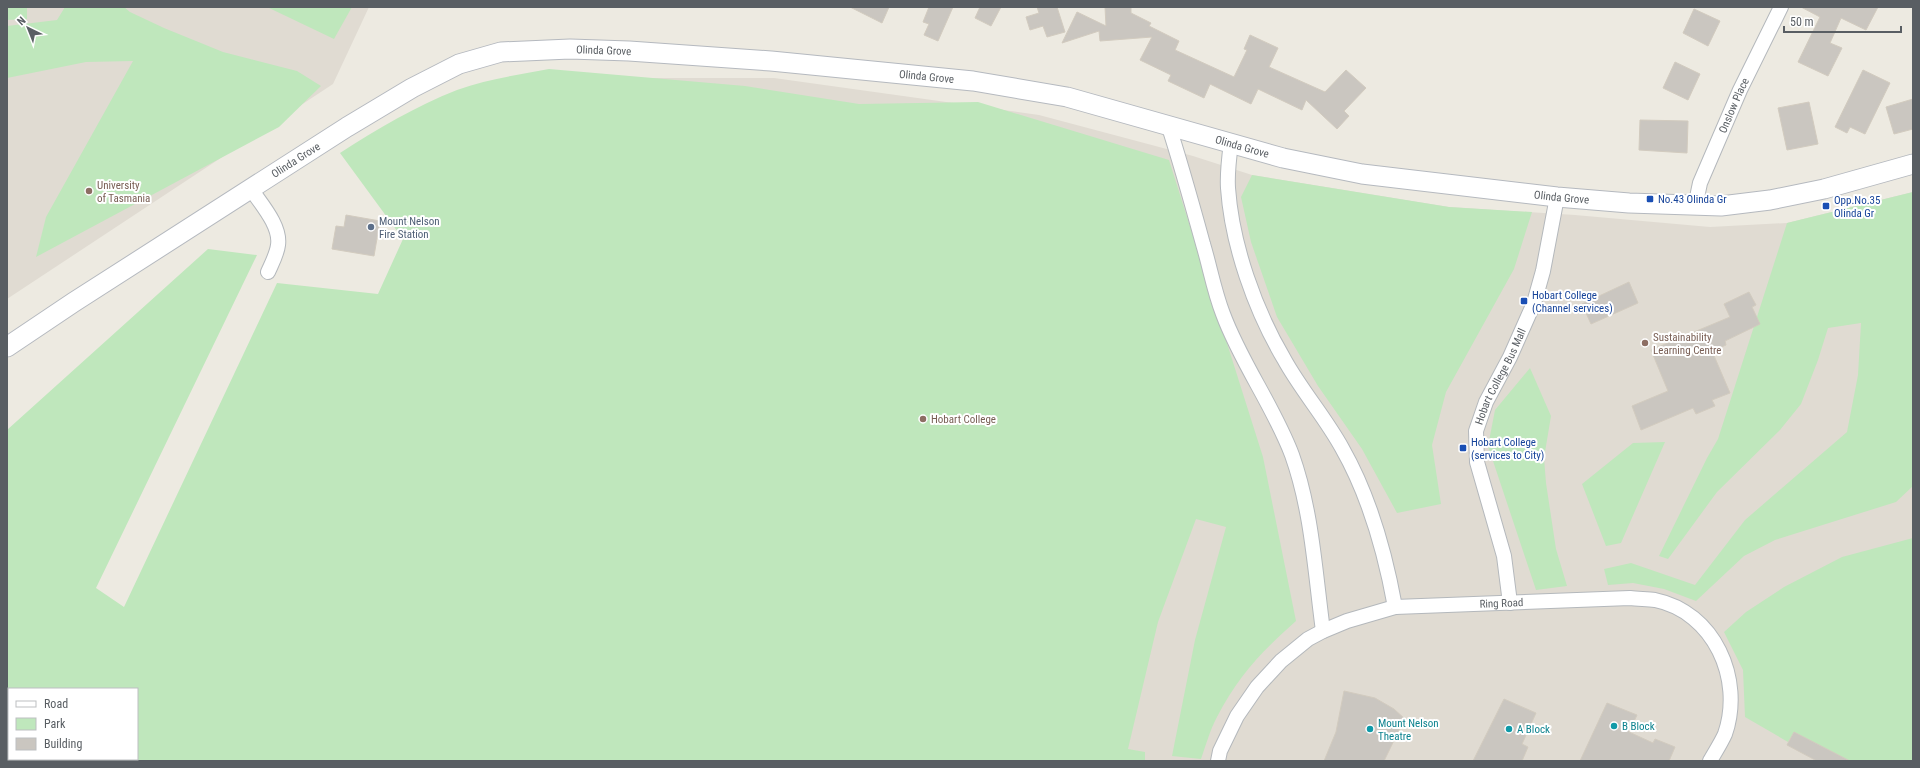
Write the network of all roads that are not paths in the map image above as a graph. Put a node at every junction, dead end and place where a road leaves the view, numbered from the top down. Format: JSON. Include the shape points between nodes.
{"nodes":[{"id":1,"x":1781,"y":7,"type":"edge"},
{"id":2,"x":1168,"y":124,"type":"junction"},
{"id":3,"x":1230,"y":143,"type":"junction"},
{"id":4,"x":1913,"y":164,"type":"edge"},
{"id":5,"x":251,"y":189,"type":"junction"},
{"id":6,"x":1557,"y":198,"type":"junction"},
{"id":7,"x":1695,"y":207,"type":"junction"},
{"id":8,"x":268,"y":272,"type":"dead end"},
{"id":9,"x":7,"y":348,"type":"edge"},
{"id":10,"x":1510,"y":603,"type":"junction"},
{"id":11,"x":1395,"y":607,"type":"junction"},
{"id":12,"x":1323,"y":631,"type":"junction"},
{"id":13,"x":1218,"y":761,"type":"edge"},
{"id":14,"x":1710,"y":761,"type":"edge"}],
"edges":[{"from":1,"to":7,"type":"street","name":"Onslow Place","via":[[1740,90],[1700,183]]},
{"from":2,"to":3,"type":"main road","name":"Olinda Grove"},
{"from":2,"to":5,"type":"main road","name":"Olinda Grove","via":[[1066,97],[973,81],[755,60],[629,51],[541,49],[501,52],[459,64],[436,75],[347,127]]},
{"from":2,"to":12,"type":"street","via":[[1223,314],[1232,337],[1279,424],[1300,480],[1314,555]]},
{"from":3,"to":6,"type":"main road","name":"Olinda Grove","via":[[1283,158],[1362,174]]},
{"from":3,"to":11,"type":"street","via":[[1227,170],[1232,219],[1253,292],[1270,335],[1284,360],[1342,447],[1353,468],[1375,523]]},
{"from":4,"to":7,"type":"main road","name":"Olinda Grove","via":[[1824,189],[1777,199]]},
{"from":5,"to":8,"type":"street","via":[[278,238],[278,246]]},
{"from":5,"to":9,"type":"main road","name":"Olinda Grove"},
{"from":6,"to":7,"type":"main road","name":"Olinda Grove"},
{"from":6,"to":10,"type":"street","name":"Hobart College Bus Mall","via":[[1534,303],[1486,402],[1476,431],[1477,462],[1504,556]]},
{"from":10,"to":11,"type":"street","name":"Ring Road"},
{"from":10,"to":14,"type":"street","name":"Ring Road","via":[[1630,598],[1656,600],[1680,610],[1703,627],[1719,648],[1729,675],[1731,705],[1724,734]]},
{"from":11,"to":12,"type":"street","name":"Ring Road"},
{"from":12,"to":13,"type":"street","name":"Ring Road","via":[[1308,639],[1281,661],[1257,687],[1237,716],[1220,751]]}]}
